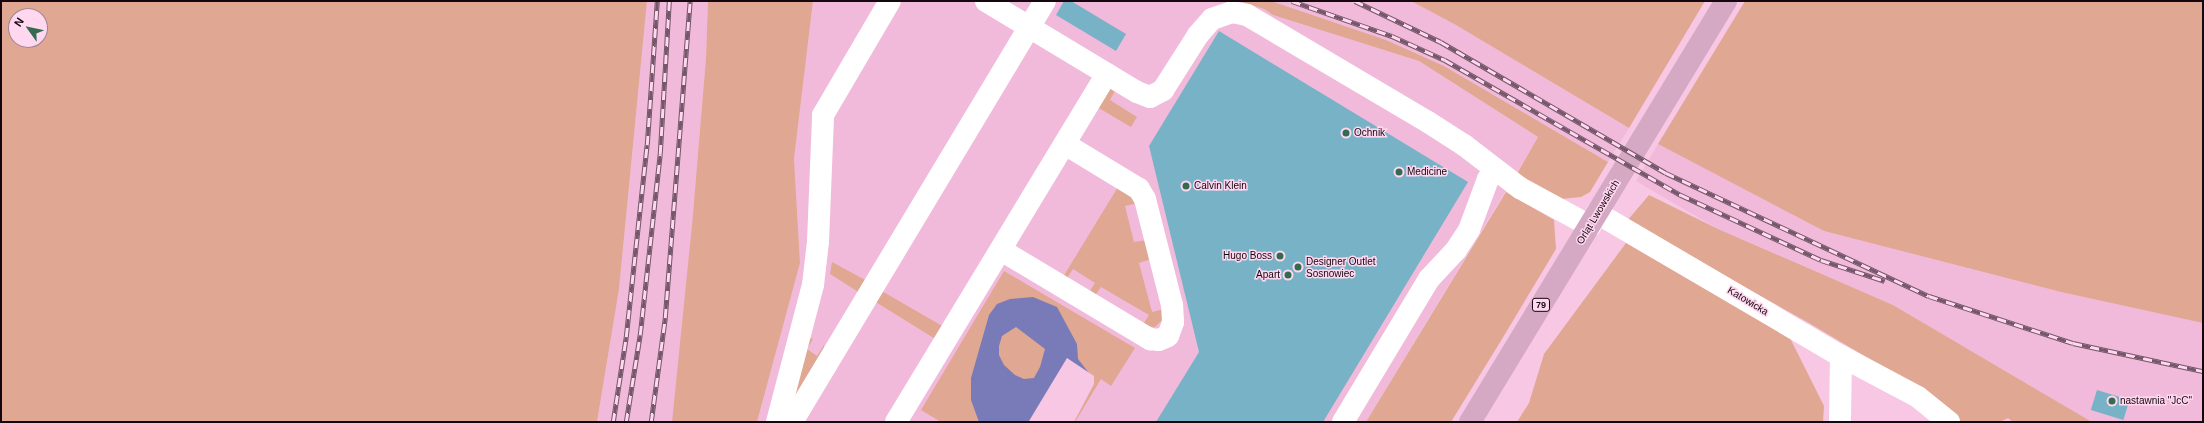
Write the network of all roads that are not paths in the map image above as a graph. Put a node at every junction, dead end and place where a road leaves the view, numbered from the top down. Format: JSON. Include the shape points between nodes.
{"nodes":[{"id":1,"x":890,"y":1,"type":"edge"},
{"id":2,"x":986,"y":1,"type":"edge"},
{"id":3,"x":1045,"y":1,"type":"edge"},
{"id":4,"x":1726,"y":1,"type":"edge"},
{"id":5,"x":1029,"y":27,"type":"junction"},
{"id":6,"x":1107,"y":74,"type":"junction"},
{"id":7,"x":1064,"y":144,"type":"junction"},
{"id":8,"x":1495,"y":171,"type":"junction"},
{"id":9,"x":1594,"y":219,"type":"junction"},
{"id":10,"x":1001,"y":250,"type":"junction"},
{"id":11,"x":1841,"y":356,"type":"junction"},
{"id":12,"x":777,"y":422,"type":"edge"},
{"id":13,"x":792,"y":422,"type":"edge"},
{"id":14,"x":896,"y":422,"type":"edge"},
{"id":15,"x":1343,"y":422,"type":"edge"},
{"id":16,"x":1470,"y":422,"type":"edge"},
{"id":17,"x":1840,"y":422,"type":"edge"},
{"id":18,"x":1949,"y":422,"type":"edge"}],
"edges":[{"from":1,"to":12,"type":"lane","via":[[823,115],[818,242],[813,285]]},
{"from":2,"to":5,"type":"lane"},
{"from":3,"to":5,"type":"lane"},
{"from":4,"to":9,"type":"main road","name":"Orląt Lwowskich","number":"79"},
{"from":5,"to":6,"type":"lane"},
{"from":5,"to":13,"type":"lane"},
{"from":6,"to":7,"type":"lane"},
{"from":6,"to":8,"type":"lane","name":"Katowicka","via":[[1150,97],[1163,90],[1198,35],[1212,19],[1232,12],[1247,15],[1428,122],[1464,145]]},
{"from":7,"to":10,"type":"lane"},
{"from":7,"to":10,"type":"lane","via":[[1139,189],[1145,199],[1172,306],[1173,322],[1168,336],[1159,340],[1150,339]]},
{"from":8,"to":9,"type":"lane","name":"Katowicka","via":[[1520,188]]},
{"from":8,"to":15,"type":"lane","via":[[1488,179],[1469,230],[1456,250],[1429,279]]},
{"from":9,"to":11,"type":"lane","name":"Katowicka"},
{"from":9,"to":16,"type":"main road","name":"Orląt Lwowskich","number":"79"},
{"from":10,"to":14,"type":"lane"},
{"from":11,"to":17,"type":"lane"},
{"from":11,"to":18,"type":"lane","name":"Katowicka","via":[[1918,397]]}]}
